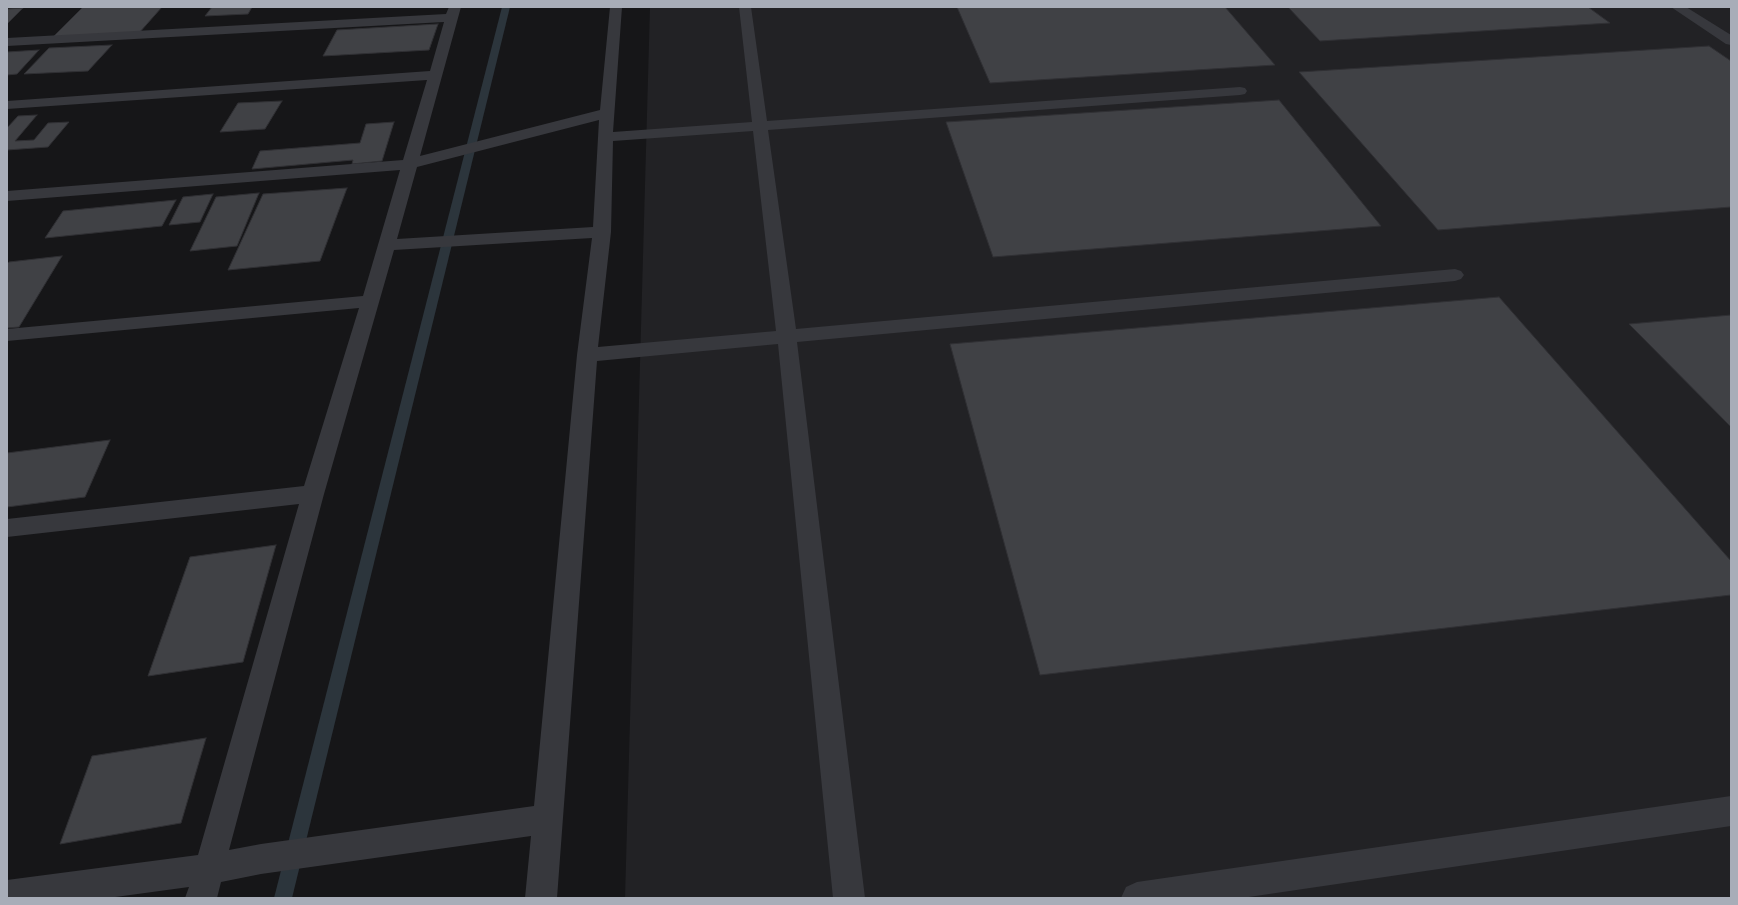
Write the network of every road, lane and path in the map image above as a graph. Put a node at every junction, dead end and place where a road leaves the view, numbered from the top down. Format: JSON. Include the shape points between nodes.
{"nodes":[{"id":1,"x":616,"y":7,"type":"edge"},
{"id":2,"x":744,"y":7,"type":"edge"},
{"id":3,"x":1677,"y":7,"type":"edge"},
{"id":4,"x":453,"y":12,"type":"edge"},
{"id":5,"x":1731,"y":41,"type":"edge"},
{"id":6,"x":7,"y":42,"type":"edge"},
{"id":7,"x":435,"y":75,"type":"junction"},
{"id":8,"x":1240,"y":91,"type":"dead end"},
{"id":9,"x":7,"y":105,"type":"edge"},
{"id":10,"x":607,"y":113,"type":"junction"},
{"id":11,"x":759,"y":126,"type":"junction"},
{"id":12,"x":605,"y":137,"type":"junction"},
{"id":13,"x":410,"y":164,"type":"junction"},
{"id":14,"x":7,"y":196,"type":"edge"},
{"id":15,"x":602,"y":232,"type":"junction"},
{"id":16,"x":387,"y":245,"type":"junction"},
{"id":17,"x":1455,"y":275,"type":"dead end"},
{"id":18,"x":371,"y":300,"type":"junction"},
{"id":19,"x":7,"y":335,"type":"edge"},
{"id":20,"x":787,"y":337,"type":"junction"},
{"id":21,"x":587,"y":355,"type":"junction"},
{"id":22,"x":313,"y":494,"type":"junction"},
{"id":23,"x":7,"y":528,"type":"edge"},
{"id":24,"x":1731,"y":811,"type":"edge"},
{"id":25,"x":549,"y":819,"type":"junction"},
{"id":26,"x":210,"y":869,"type":"junction"},
{"id":27,"x":7,"y":896,"type":"edge"},
{"id":28,"x":201,"y":898,"type":"edge"},
{"id":29,"x":541,"y":898,"type":"edge"},
{"id":30,"x":849,"y":898,"type":"edge"},
{"id":31,"x":1137,"y":898,"type":"edge"}],
"edges":[{"from":1,"to":10,"type":"street"},
{"from":2,"to":11,"type":"street"},
{"from":3,"to":5,"type":"street"},
{"from":4,"to":6,"type":"street"},
{"from":4,"to":7,"type":"street"},
{"from":7,"to":9,"type":"street"},
{"from":7,"to":13,"type":"street"},
{"from":8,"to":11,"type":"street"},
{"from":10,"to":12,"type":"street"},
{"from":10,"to":13,"type":"street"},
{"from":11,"to":12,"type":"street"},
{"from":11,"to":20,"type":"street"},
{"from":12,"to":15,"type":"street"},
{"from":13,"to":14,"type":"street"},
{"from":13,"to":16,"type":"street"},
{"from":15,"to":16,"type":"street"},
{"from":15,"to":21,"type":"street"},
{"from":16,"to":18,"type":"street"},
{"from":17,"to":20,"type":"street"},
{"from":18,"to":19,"type":"street"},
{"from":18,"to":22,"type":"street"},
{"from":20,"to":21,"type":"street"},
{"from":20,"to":30,"type":"street"},
{"from":21,"to":25,"type":"street"},
{"from":22,"to":23,"type":"street"},
{"from":22,"to":26,"type":"street"},
{"from":24,"to":31,"type":"street"},
{"from":25,"to":26,"type":"street","via":[[261,859]]},
{"from":25,"to":29,"type":"street"},
{"from":26,"to":27,"type":"street"},
{"from":26,"to":28,"type":"street"}]}
